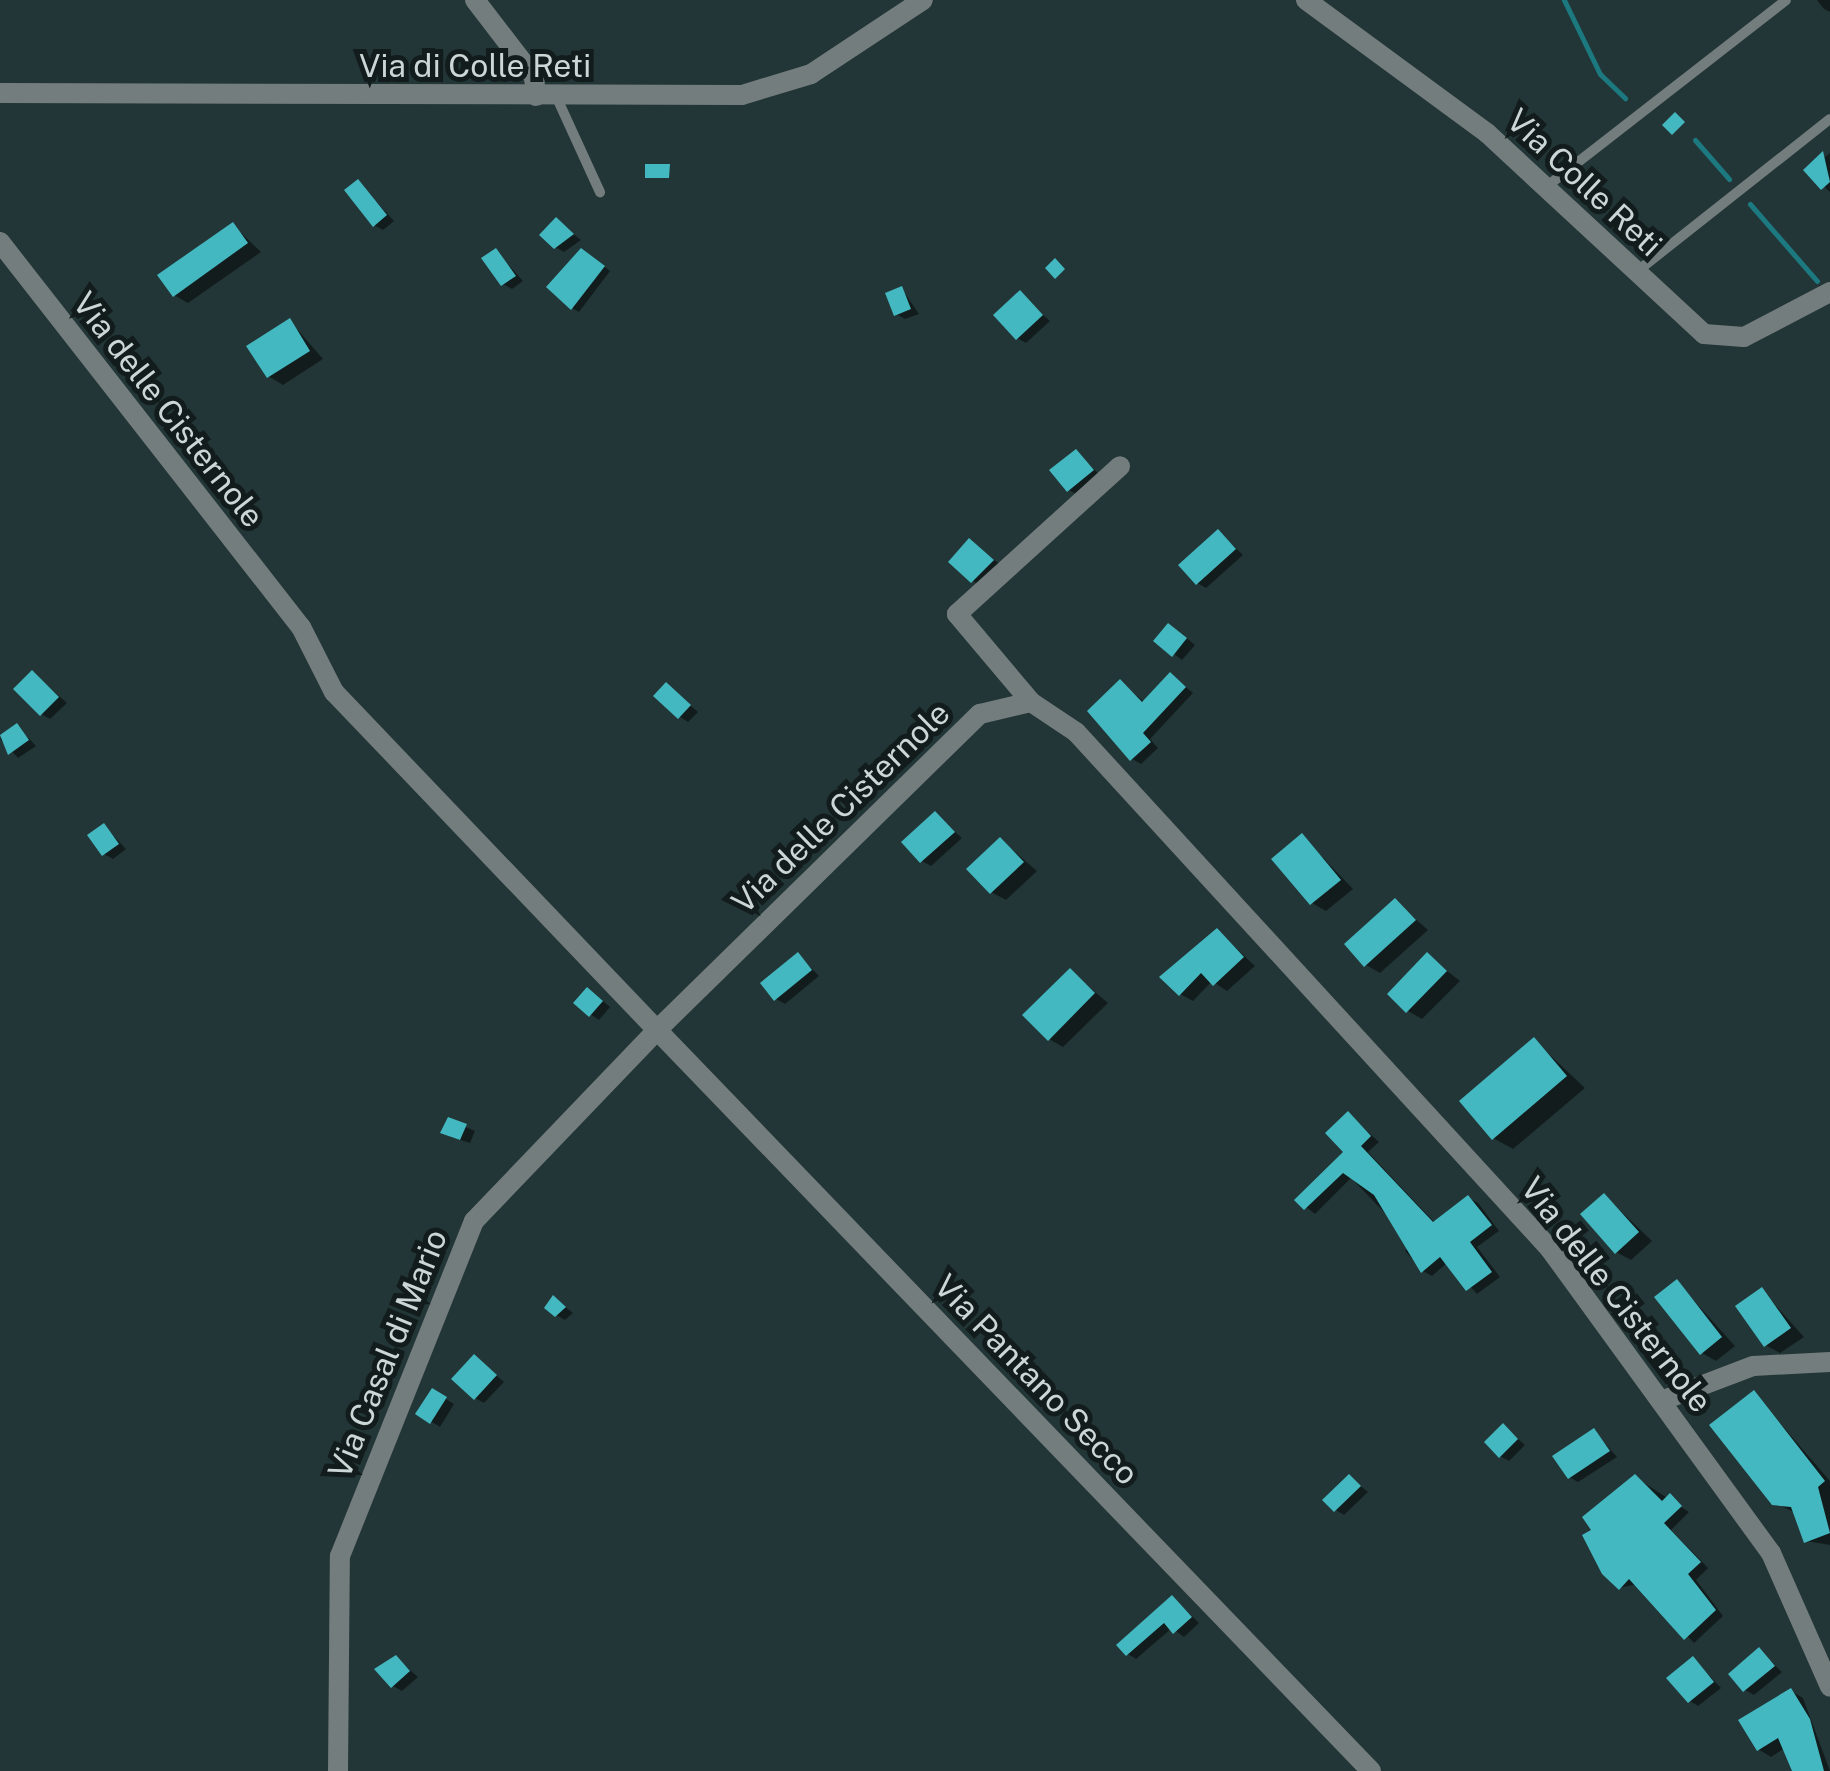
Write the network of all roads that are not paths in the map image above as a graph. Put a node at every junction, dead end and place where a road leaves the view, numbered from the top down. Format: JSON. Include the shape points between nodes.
{"nodes":[{"id":1,"x":474,"y":0,"type":"edge"},
{"id":2,"x":923,"y":0,"type":"edge"},
{"id":3,"x":1306,"y":0,"type":"edge"},
{"id":4,"x":1786,"y":0,"type":"edge"},
{"id":5,"x":0,"y":94,"type":"edge"},
{"id":6,"x":546,"y":96,"type":"junction"},
{"id":7,"x":1830,"y":119,"type":"edge"},
{"id":8,"x":1546,"y":187,"type":"junction"},
{"id":9,"x":600,"y":192,"type":"dead end"},
{"id":10,"x":0,"y":242,"type":"edge"},
{"id":11,"x":1635,"y":273,"type":"junction"},
{"id":12,"x":1830,"y":292,"type":"edge"},
{"id":13,"x":1120,"y":466,"type":"dead end"},
{"id":14,"x":1031,"y":702,"type":"junction"},
{"id":15,"x":656,"y":1030,"type":"junction"},
{"id":16,"x":1830,"y":1362,"type":"edge"},
{"id":17,"x":1662,"y":1401,"type":"junction"},
{"id":18,"x":1830,"y":1687,"type":"edge"},
{"id":19,"x":338,"y":1771,"type":"edge"},
{"id":20,"x":1371,"y":1771,"type":"edge"}],
"edges":[{"from":1,"to":6,"type":"street"},
{"from":2,"to":6,"type":"street","name":"Via di Colle Reti","via":[[821,69],[772,90]]},
{"from":3,"to":8,"type":"street","name":"Via Colle Reti","via":[[1458,108]]},
{"from":4,"to":8,"type":"lane"},
{"from":5,"to":6,"type":"street","name":"Via di Colle Reti"},
{"from":6,"to":9,"type":"lane"},
{"from":7,"to":11,"type":"lane"},
{"from":8,"to":11,"type":"street","name":"Via Colle Reti"},
{"from":10,"to":15,"type":"street","name":"Via delle Cisternole","via":[[301,627],[334,692]]},
{"from":11,"to":12,"type":"street","name":"Via Colle Reti","via":[[1722,340]]},
{"from":13,"to":14,"type":"street","via":[[957,614]]},
{"from":14,"to":15,"type":"street","name":"Via delle Cisternole","via":[[980,714]]},
{"from":14,"to":17,"type":"street","name":"Via delle Cisternole","via":[[1076,732],[1537,1235]]},
{"from":15,"to":19,"type":"street","name":"Via Casal di Mario","via":[[474,1221],[340,1556]]},
{"from":15,"to":20,"type":"street","name":"Via Pantano Secco"},
{"from":16,"to":17,"type":"street","via":[[1753,1366]]},
{"from":17,"to":18,"type":"street","name":"Via delle Cisternole","via":[[1771,1553]]}]}
